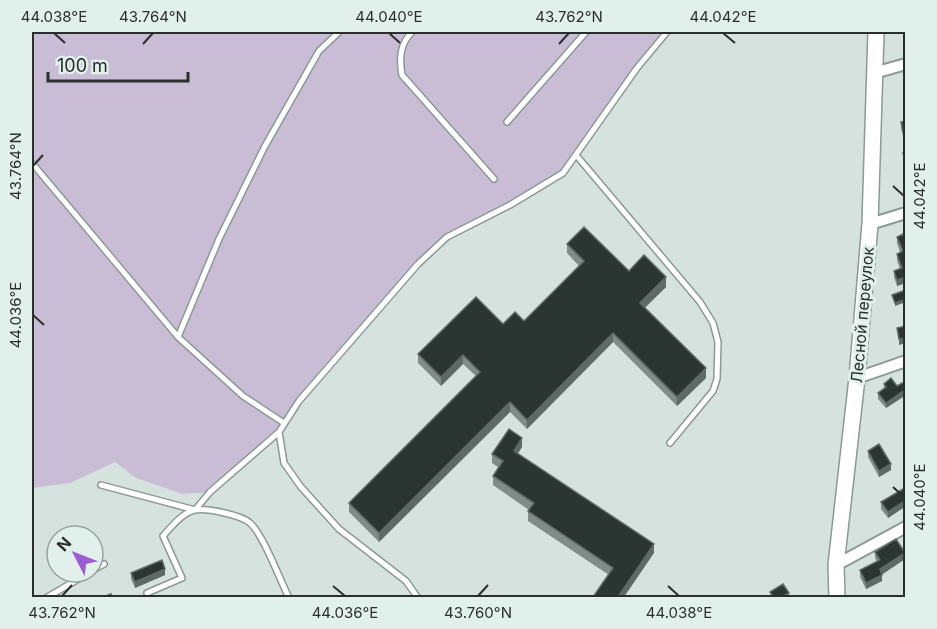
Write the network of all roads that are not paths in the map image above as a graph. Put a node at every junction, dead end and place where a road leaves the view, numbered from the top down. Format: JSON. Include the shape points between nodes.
{"nodes":[{"id":1,"x":339,"y":32,"type":"edge"},
{"id":2,"x":412,"y":32,"type":"edge"},
{"id":3,"x":586,"y":32,"type":"edge"},
{"id":4,"x":667,"y":32,"type":"edge"},
{"id":5,"x":876,"y":32,"type":"edge"},
{"id":6,"x":906,"y":63,"type":"edge"},
{"id":7,"x":874,"y":73,"type":"junction"},
{"id":8,"x":507,"y":122,"type":"dead end"},
{"id":9,"x":576,"y":155,"type":"junction"},
{"id":10,"x":32,"y":163,"type":"edge"},
{"id":11,"x":494,"y":179,"type":"dead end"},
{"id":12,"x":906,"y":213,"type":"edge"},
{"id":13,"x":870,"y":224,"type":"junction"},
{"id":14,"x":178,"y":337,"type":"junction"},
{"id":15,"x":906,"y":361,"type":"edge"},
{"id":16,"x":857,"y":378,"type":"junction"},
{"id":17,"x":284,"y":423,"type":"junction"},
{"id":18,"x":279,"y":432,"type":"junction"},
{"id":19,"x":670,"y":443,"type":"dead end"},
{"id":20,"x":101,"y":485,"type":"dead end"},
{"id":21,"x":195,"y":510,"type":"junction"},
{"id":22,"x":906,"y":527,"type":"edge"},
{"id":23,"x":836,"y":565,"type":"junction"},
{"id":24,"x":69,"y":584,"type":"edge"},
{"id":25,"x":147,"y":592,"type":"dead end"},
{"id":26,"x":46,"y":597,"type":"edge"},
{"id":27,"x":289,"y":597,"type":"edge"},
{"id":28,"x":418,"y":597,"type":"edge"},
{"id":29,"x":837,"y":597,"type":"edge"}],
"edges":[{"from":1,"to":14,"type":"lane","via":[[319,51],[265,146],[219,239]]},
{"from":2,"to":11,"type":"lane","via":[[405,39],[400,60],[402,75]]},
{"from":3,"to":8,"type":"lane"},
{"from":4,"to":9,"type":"lane"},
{"from":5,"to":7,"type":"main road","name":"Лесной переулок"},
{"from":6,"to":7,"type":"street"},
{"from":7,"to":13,"type":"main road","name":"Лесной переулок"},
{"from":9,"to":17,"type":"lane","via":[[563,173],[447,237],[417,264],[298,401]]},
{"from":9,"to":19,"type":"lane","via":[[713,322],[718,342],[713,391]]},
{"from":10,"to":14,"type":"lane"},
{"from":12,"to":13,"type":"street"},
{"from":13,"to":16,"type":"main road","name":"Лесной переулок"},
{"from":14,"to":17,"type":"lane","via":[[243,396]]},
{"from":15,"to":16,"type":"street"},
{"from":16,"to":23,"type":"main road","name":"Лесной переулок"},
{"from":17,"to":18,"type":"lane"},
{"from":18,"to":21,"type":"lane"},
{"from":18,"to":28,"type":"lane","via":[[284,463],[301,487],[339,528],[406,581]]},
{"from":20,"to":21,"type":"lane"},
{"from":21,"to":25,"type":"lane","via":[[163,536],[182,578]]},
{"from":21,"to":27,"type":"lane","via":[[236,516],[250,523]]},
{"from":22,"to":23,"type":"street"},
{"from":23,"to":29,"type":"main road","name":"Лесной переулок"},
{"from":24,"to":26,"type":"lane"}]}
